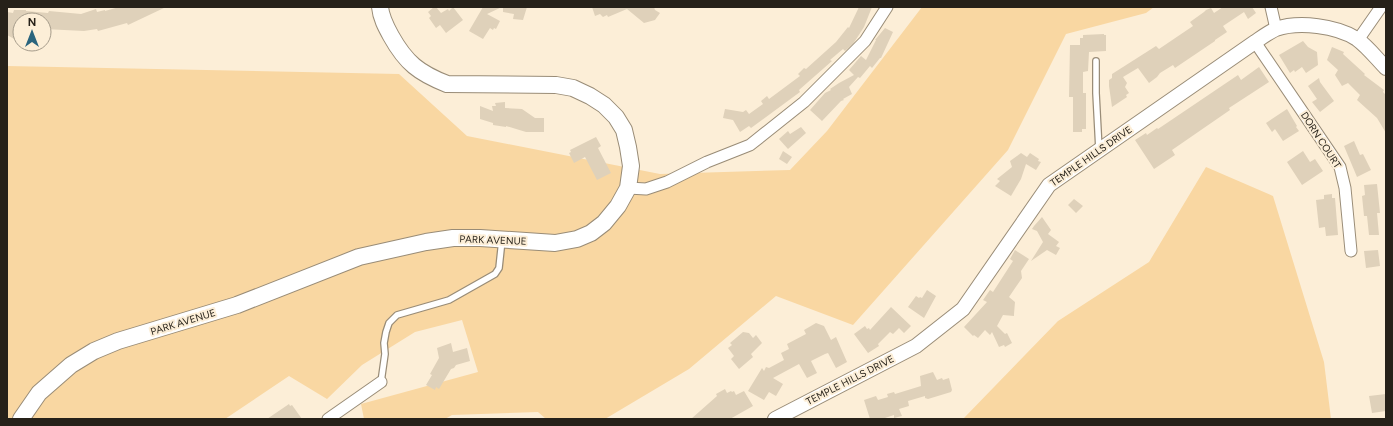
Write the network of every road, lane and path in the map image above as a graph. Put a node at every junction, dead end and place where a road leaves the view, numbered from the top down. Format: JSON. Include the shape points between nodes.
{"nodes":[{"id":1,"x":380,"y":7,"type":"edge"},
{"id":2,"x":887,"y":7,"type":"edge"},
{"id":3,"x":1271,"y":7,"type":"edge"},
{"id":4,"x":1381,"y":7,"type":"edge"},
{"id":5,"x":1276,"y":29,"type":"junction"},
{"id":6,"x":1358,"y":40,"type":"junction"},
{"id":7,"x":1254,"y":42,"type":"junction"},
{"id":8,"x":1096,"y":61,"type":"dead end"},
{"id":9,"x":1386,"y":68,"type":"edge"},
{"id":10,"x":1099,"y":150,"type":"junction"},
{"id":11,"x":628,"y":188,"type":"junction"},
{"id":12,"x":502,"y":239,"type":"junction"},
{"id":13,"x":1351,"y":251,"type":"dead end"},
{"id":14,"x":381,"y":382,"type":"joint"},
{"id":15,"x":21,"y":419,"type":"edge"},
{"id":16,"x":328,"y":419,"type":"edge"},
{"id":17,"x":776,"y":419,"type":"edge"}],
"edges":[{"from":1,"to":11,"type":"main road","name":"PARK AVENUE","via":[[381,16],[405,59],[432,78],[447,84],[556,85],[573,88],[604,105],[624,130],[631,166]]},
{"from":2,"to":11,"type":"street","via":[[865,41],[804,102],[750,145],[667,182],[646,189]]},
{"from":3,"to":5,"type":"street"},
{"from":4,"to":6,"type":"street"},
{"from":5,"to":6,"type":"street","name":"TEMPLE HILLS DRIVE","via":[[1318,26],[1346,33]]},
{"from":5,"to":7,"type":"street","name":"TEMPLE HILLS DRIVE"},
{"from":6,"to":9,"type":"street","name":"TEMPLE HILLS DRIVE"},
{"from":7,"to":10,"type":"street","name":"TEMPLE HILLS DRIVE"},
{"from":7,"to":13,"type":"street","name":"DORN COURT","via":[[1340,166],[1346,188]]},
{"from":8,"to":10,"type":"lane"},
{"from":10,"to":17,"type":"street","name":"TEMPLE HILLS DRIVE","via":[[1049,185],[963,308],[916,346]]},
{"from":11,"to":12,"type":"main road","name":"PARK AVENUE","via":[[604,223],[577,239],[556,243]]},
{"from":12,"to":14,"type":"lane","via":[[499,268],[495,274],[449,300],[397,315],[389,323],[384,343]]},
{"from":12,"to":15,"type":"main road","name":"PARK AVENUE","via":[[453,238],[359,257],[237,305],[118,341],[94,351],[71,365],[39,393]]},
{"from":14,"to":16,"type":"street"}]}
